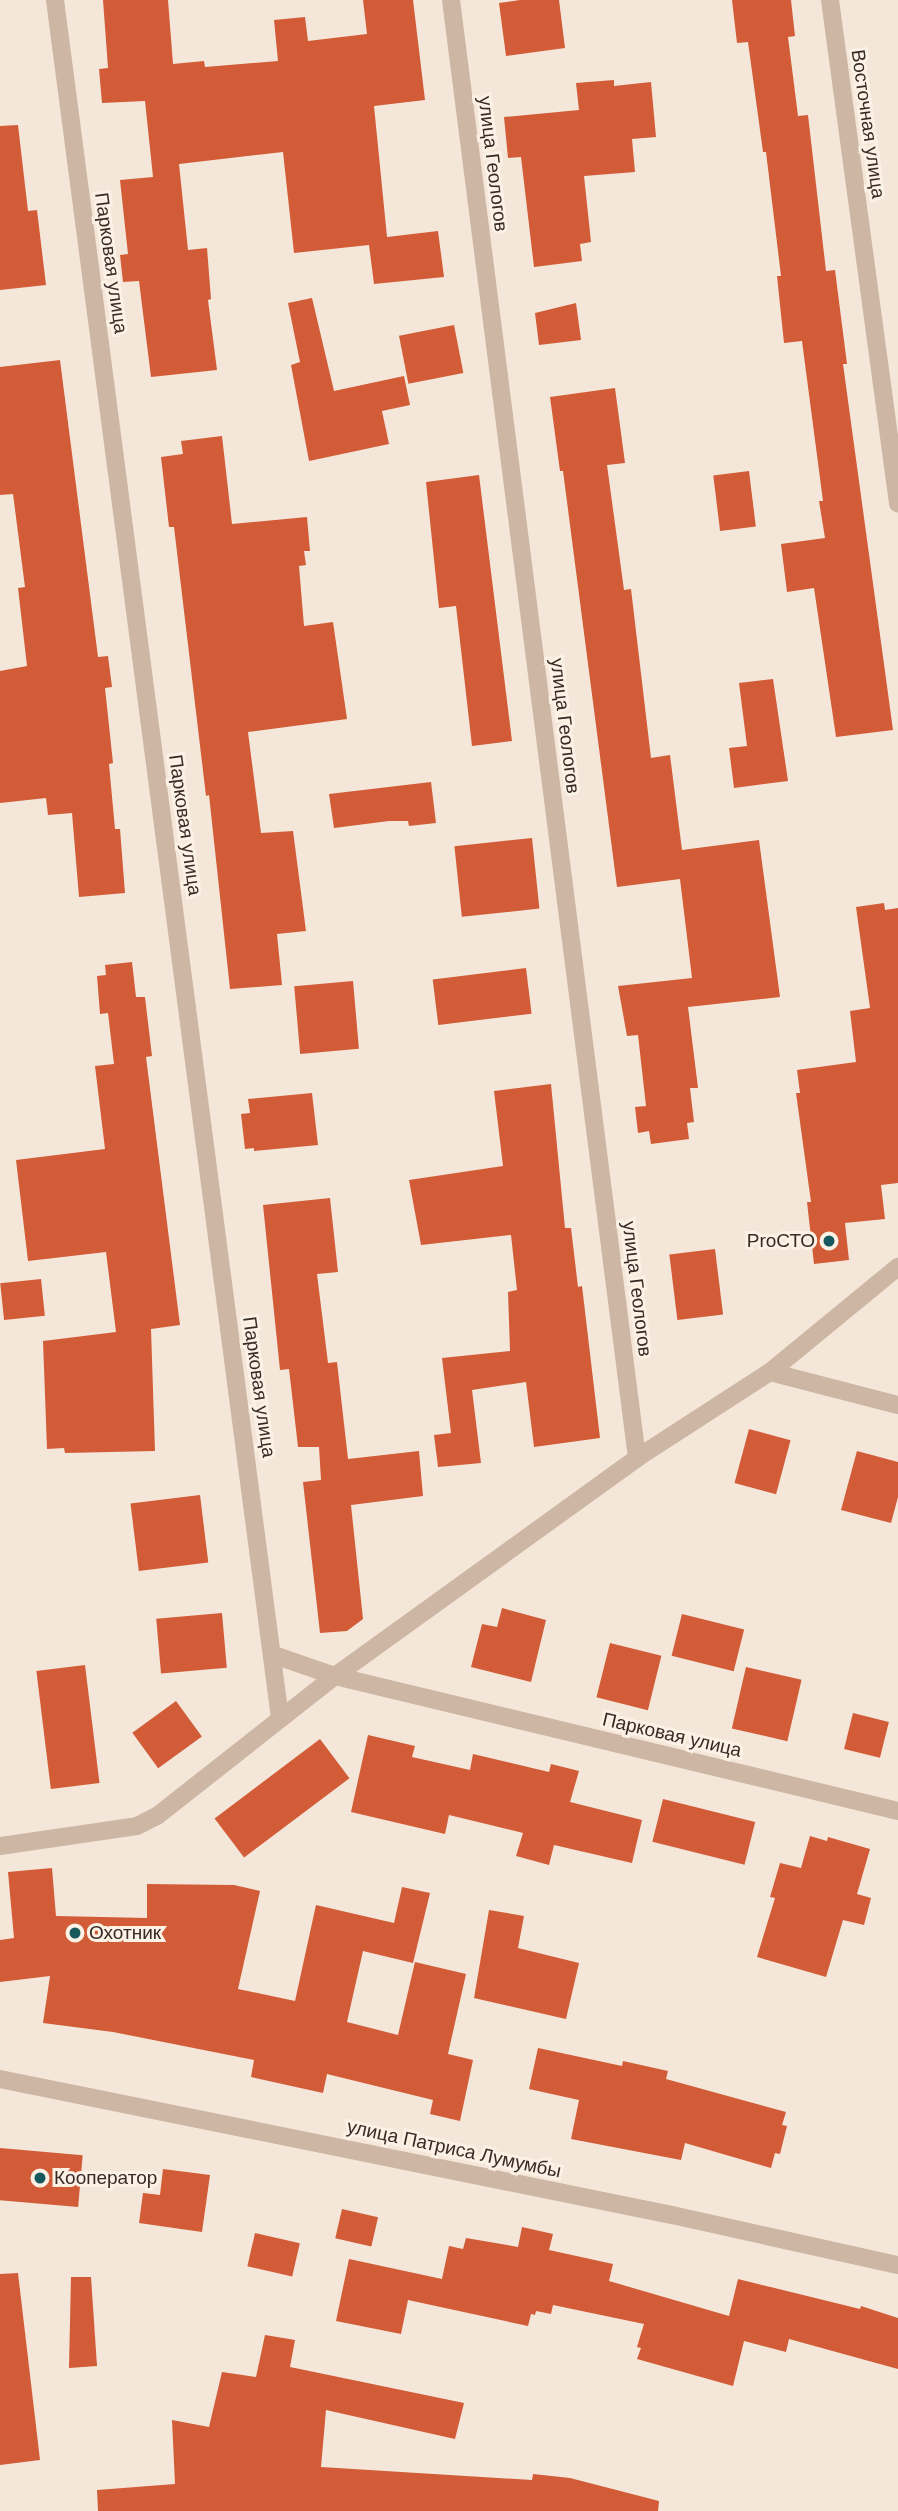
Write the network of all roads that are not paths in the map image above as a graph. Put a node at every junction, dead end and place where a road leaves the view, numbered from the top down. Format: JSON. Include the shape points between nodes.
{"nodes":[{"id":1,"x":55,"y":0,"type":"edge"},
{"id":2,"x":451,"y":0,"type":"edge"},
{"id":3,"x":830,"y":0,"type":"edge"},
{"id":4,"x":898,"y":503,"type":"edge"},
{"id":5,"x":898,"y":1267,"type":"edge"},
{"id":6,"x":770,"y":1372,"type":"junction"},
{"id":7,"x":898,"y":1405,"type":"edge"},
{"id":8,"x":637,"y":1458,"type":"junction"},
{"id":9,"x":274,"y":1655,"type":"junction"},
{"id":10,"x":335,"y":1676,"type":"junction"},
{"id":11,"x":279,"y":1718,"type":"junction"},
{"id":12,"x":898,"y":1811,"type":"edge"},
{"id":13,"x":0,"y":1846,"type":"edge"},
{"id":14,"x":0,"y":2079,"type":"edge"},
{"id":15,"x":898,"y":2264,"type":"edge"}],
"edges":[{"from":1,"to":9,"type":"street","name":"Парковая улица"},
{"from":2,"to":8,"type":"street","name":"улица Геологов"},
{"from":3,"to":4,"type":"street","name":"Восточная улица"},
{"from":5,"to":6,"type":"street"},
{"from":6,"to":7,"type":"street"},
{"from":6,"to":8,"type":"street"},
{"from":8,"to":10,"type":"street"},
{"from":9,"to":10,"type":"street","name":"Парковая улица"},
{"from":9,"to":11,"type":"street","name":"Парковая улица"},
{"from":10,"to":11,"type":"street"},
{"from":10,"to":12,"type":"street","name":"Парковая улица"},
{"from":11,"to":13,"type":"street","via":[[157,1816],[137,1826]]},
{"from":14,"to":15,"type":"street","name":"улица Патриса Лумумбы"}]}
